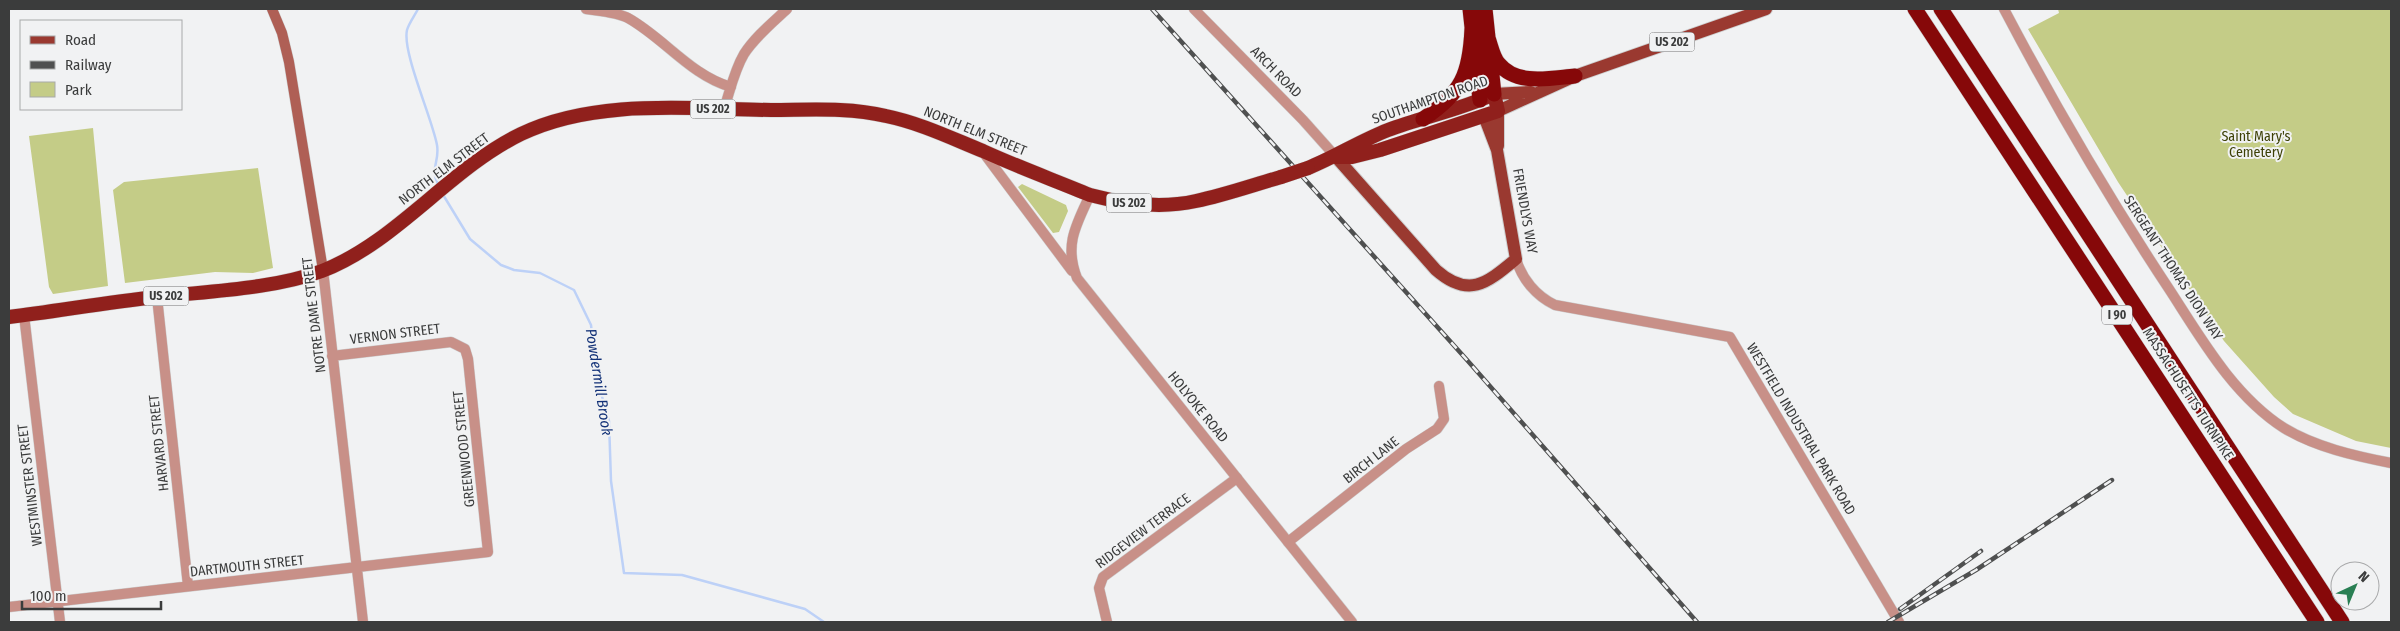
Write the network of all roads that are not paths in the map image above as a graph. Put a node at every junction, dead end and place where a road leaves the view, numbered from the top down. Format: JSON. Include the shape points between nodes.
{"nodes":[{"id":1,"x":272,"y":9,"type":"edge"},
{"id":2,"x":586,"y":9,"type":"edge"},
{"id":3,"x":787,"y":9,"type":"edge"},
{"id":4,"x":1194,"y":9,"type":"edge"},
{"id":5,"x":1470,"y":9,"type":"edge"},
{"id":6,"x":1485,"y":9,"type":"edge"},
{"id":7,"x":1766,"y":9,"type":"edge"},
{"id":8,"x":1915,"y":9,"type":"edge"},
{"id":9,"x":1941,"y":9,"type":"edge"},
{"id":10,"x":1952,"y":9,"type":"edge"},
{"id":11,"x":2004,"y":9,"type":"edge"},
{"id":12,"x":1472,"y":28,"type":"junction"},
{"id":13,"x":1488,"y":38,"type":"junction"},
{"id":14,"x":1575,"y":76,"type":"junction"},
{"id":15,"x":731,"y":86,"type":"junction"},
{"id":16,"x":1539,"y":91,"type":"junction"},
{"id":17,"x":1494,"y":94,"type":"junction"},
{"id":18,"x":1480,"y":100,"type":"junction"},
{"id":19,"x":724,"y":109,"type":"junction"},
{"id":20,"x":1498,"y":111,"type":"junction"},
{"id":21,"x":1484,"y":116,"type":"junction"},
{"id":22,"x":1423,"y":119,"type":"junction"},
{"id":23,"x":2031,"y":147,"type":"junction"},
{"id":24,"x":1497,"y":150,"type":"junction"},
{"id":25,"x":983,"y":152,"type":"junction"},
{"id":26,"x":1336,"y":157,"type":"junction"},
{"id":27,"x":1281,"y":177,"type":"joint"},
{"id":28,"x":1090,"y":195,"type":"junction"},
{"id":29,"x":1516,"y":259,"type":"junction"},
{"id":30,"x":323,"y":270,"type":"junction"},
{"id":31,"x":1524,"y":277,"type":"joint"},
{"id":32,"x":1077,"y":278,"type":"junction"},
{"id":33,"x":157,"y":297,"type":"junction"},
{"id":34,"x":24,"y":315,"type":"junction"},
{"id":35,"x":9,"y":317,"type":"edge"},
{"id":36,"x":461,"y":345,"type":"joint"},
{"id":37,"x":332,"y":356,"type":"junction"},
{"id":38,"x":1439,"y":386,"type":"dead end"},
{"id":39,"x":2391,"y":463,"type":"edge"},
{"id":40,"x":1237,"y":478,"type":"junction"},
{"id":41,"x":1288,"y":542,"type":"junction"},
{"id":42,"x":488,"y":552,"type":"joint"},
{"id":43,"x":357,"y":568,"type":"junction"},
{"id":44,"x":188,"y":586,"type":"junction"},
{"id":45,"x":58,"y":601,"type":"junction"},
{"id":46,"x":9,"y":607,"type":"edge"},
{"id":47,"x":60,"y":622,"type":"edge"},
{"id":48,"x":363,"y":622,"type":"edge"},
{"id":49,"x":1107,"y":622,"type":"edge"},
{"id":50,"x":1352,"y":622,"type":"edge"},
{"id":51,"x":1899,"y":622,"type":"edge"},
{"id":52,"x":2317,"y":622,"type":"edge"},
{"id":53,"x":2342,"y":622,"type":"edge"}],
"edges":[{"from":1,"to":30,"type":"main road","name":"NOTRE DAME STREET","via":[[289,62]]},
{"from":2,"to":15,"type":"street","via":[[627,18],[697,70]]},
{"from":3,"to":15,"type":"street","via":[[751,44]]},
{"from":4,"to":26,"type":"street","name":"ARCH ROAD"},
{"from":5,"to":12,"type":"highway"},
{"from":6,"to":13,"type":"highway"},
{"from":7,"to":14,"type":"main road","name":"SOUTHAMPTON ROAD","number":"US 202"},
{"from":8,"to":52,"type":"highway","name":"MASSACHUSETTS TURNPIKE","number":"I 90"},
{"from":9,"to":23,"type":"highway","name":"MASSACHUSETTS TURNPIKE","number":"I 90"},
{"from":10,"to":23,"type":"highway","via":[[1989,68]]},
{"from":11,"to":39,"type":"street","name":"SERGEANT THOMAS DION WAY","via":[[2047,92],[2133,234],[2240,389],[2276,422],[2295,433],[2336,449]]},
{"from":12,"to":18,"type":"highway"},
{"from":12,"to":22,"type":"highway","via":[[1470,59],[1463,80],[1448,101]]},
{"from":13,"to":14,"type":"highway","via":[[1498,64],[1514,74],[1536,80]]},
{"from":13,"to":17,"type":"highway"},
{"from":14,"to":16,"type":"main road","name":"SOUTHAMPTON ROAD","number":"US 202"},
{"from":15,"to":19,"type":"street"},
{"from":16,"to":17,"type":"main road","name":"SOUTHAMPTON ROAD","number":"US 202"},
{"from":16,"to":20,"type":"main road","name":"SOUTHAMPTON ROAD","number":"US 202"},
{"from":17,"to":18,"type":"highway","name":"SOUTHAMPTON ROAD","number":"US 202"},
{"from":17,"to":20,"type":"highway","name":"FRIENDLYS WAY"},
{"from":18,"to":21,"type":"highway","name":"FRIENDLYS WAY"},
{"from":18,"to":22,"type":"highway","name":"SOUTHAMPTON ROAD","number":"US 202"},
{"from":19,"to":25,"type":"highway","name":"NORTH ELM STREET","number":"US 202","via":[[819,108],[874,113],[942,133]]},
{"from":19,"to":30,"type":"highway","name":"NORTH ELM STREET","number":"US 202","via":[[590,112],[520,135],[491,152],[376,240]]},
{"from":20,"to":21,"type":"highway","name":"SOUTHAMPTON ROAD","number":"US 202"},
{"from":20,"to":24,"type":"main road","name":"FRIENDLYS WAY"},
{"from":21,"to":24,"type":"main road","name":"FRIENDLYS WAY"},
{"from":21,"to":26,"type":"highway","name":"SOUTHAMPTON ROAD","number":"US 202","via":[[1373,152]]},
{"from":22,"to":26,"type":"highway","name":"SOUTHAMPTON ROAD","number":"US 202","via":[[1389,130]]},
{"from":23,"to":53,"type":"highway","name":"MASSACHUSETTS TURNPIKE","number":"I 90"},
{"from":24,"to":29,"type":"main road","name":"FRIENDLYS WAY"},
{"from":25,"to":28,"type":"highway","name":"NORTH ELM STREET","number":"US 202"},
{"from":25,"to":32,"type":"street"},
{"from":26,"to":27,"type":"highway","name":"SOUTHAMPTON ROAD","number":"US 202","bridge":true},
{"from":26,"to":29,"type":"main road","via":[[1427,261],[1453,283],[1467,287],[1482,282]]},
{"from":27,"to":28,"type":"highway","name":"NORTH ELM STREET","number":"US 202","via":[[1195,202],[1146,205]]},
{"from":28,"to":32,"type":"street","name":"HOLYOKE ROAD","via":[[1072,240],[1072,264]]},
{"from":29,"to":31,"type":"street","name":"FRIENDLYS WAY"},
{"from":30,"to":33,"type":"highway","name":"NORTH ELM STREET","number":"US 202","via":[[284,282]]},
{"from":30,"to":37,"type":"street","name":"NOTRE DAME STREET"},
{"from":31,"to":51,"type":"street","name":"WESTFIELD INDUSTRIAL PARK ROAD","via":[[1541,297],[1555,305],[1730,337]]},
{"from":32,"to":40,"type":"street","name":"HOLYOKE ROAD"},
{"from":33,"to":34,"type":"highway","name":"NORTH ELM STREET","number":"US 202"},
{"from":33,"to":44,"type":"street","name":"HARVARD STREET"},
{"from":34,"to":35,"type":"highway","name":"NORTH ELM STREET","number":"US 202"},
{"from":34,"to":45,"type":"street","name":"WESTMINSTER STREET"},
{"from":36,"to":37,"type":"street","name":"VERNON STREET","via":[[447,342]]},
{"from":36,"to":42,"type":"street","name":"GREENWOOD STREET","via":[[468,358]]},
{"from":37,"to":43,"type":"street","name":"NOTRE DAME STREET"},
{"from":38,"to":41,"type":"street","name":"BIRCH LANE","via":[[1444,419],[1437,429],[1406,449]]},
{"from":40,"to":41,"type":"street","name":"HOLYOKE ROAD"},
{"from":40,"to":49,"type":"street","name":"RIDGEVIEW TERRACE","via":[[1103,577],[1099,588]]},
{"from":41,"to":50,"type":"street","name":"HOLYOKE ROAD"},
{"from":42,"to":43,"type":"street","name":"DARTMOUTH STREET"},
{"from":43,"to":44,"type":"street","name":"DARTMOUTH STREET"},
{"from":43,"to":48,"type":"street","name":"NOTRE DAME STREET"},
{"from":44,"to":45,"type":"street","name":"DARTMOUTH STREET"},
{"from":45,"to":46,"type":"street","name":"DARTMOUTH STREET"},
{"from":45,"to":47,"type":"street","name":"WESTMINSTER STREET"}]}
